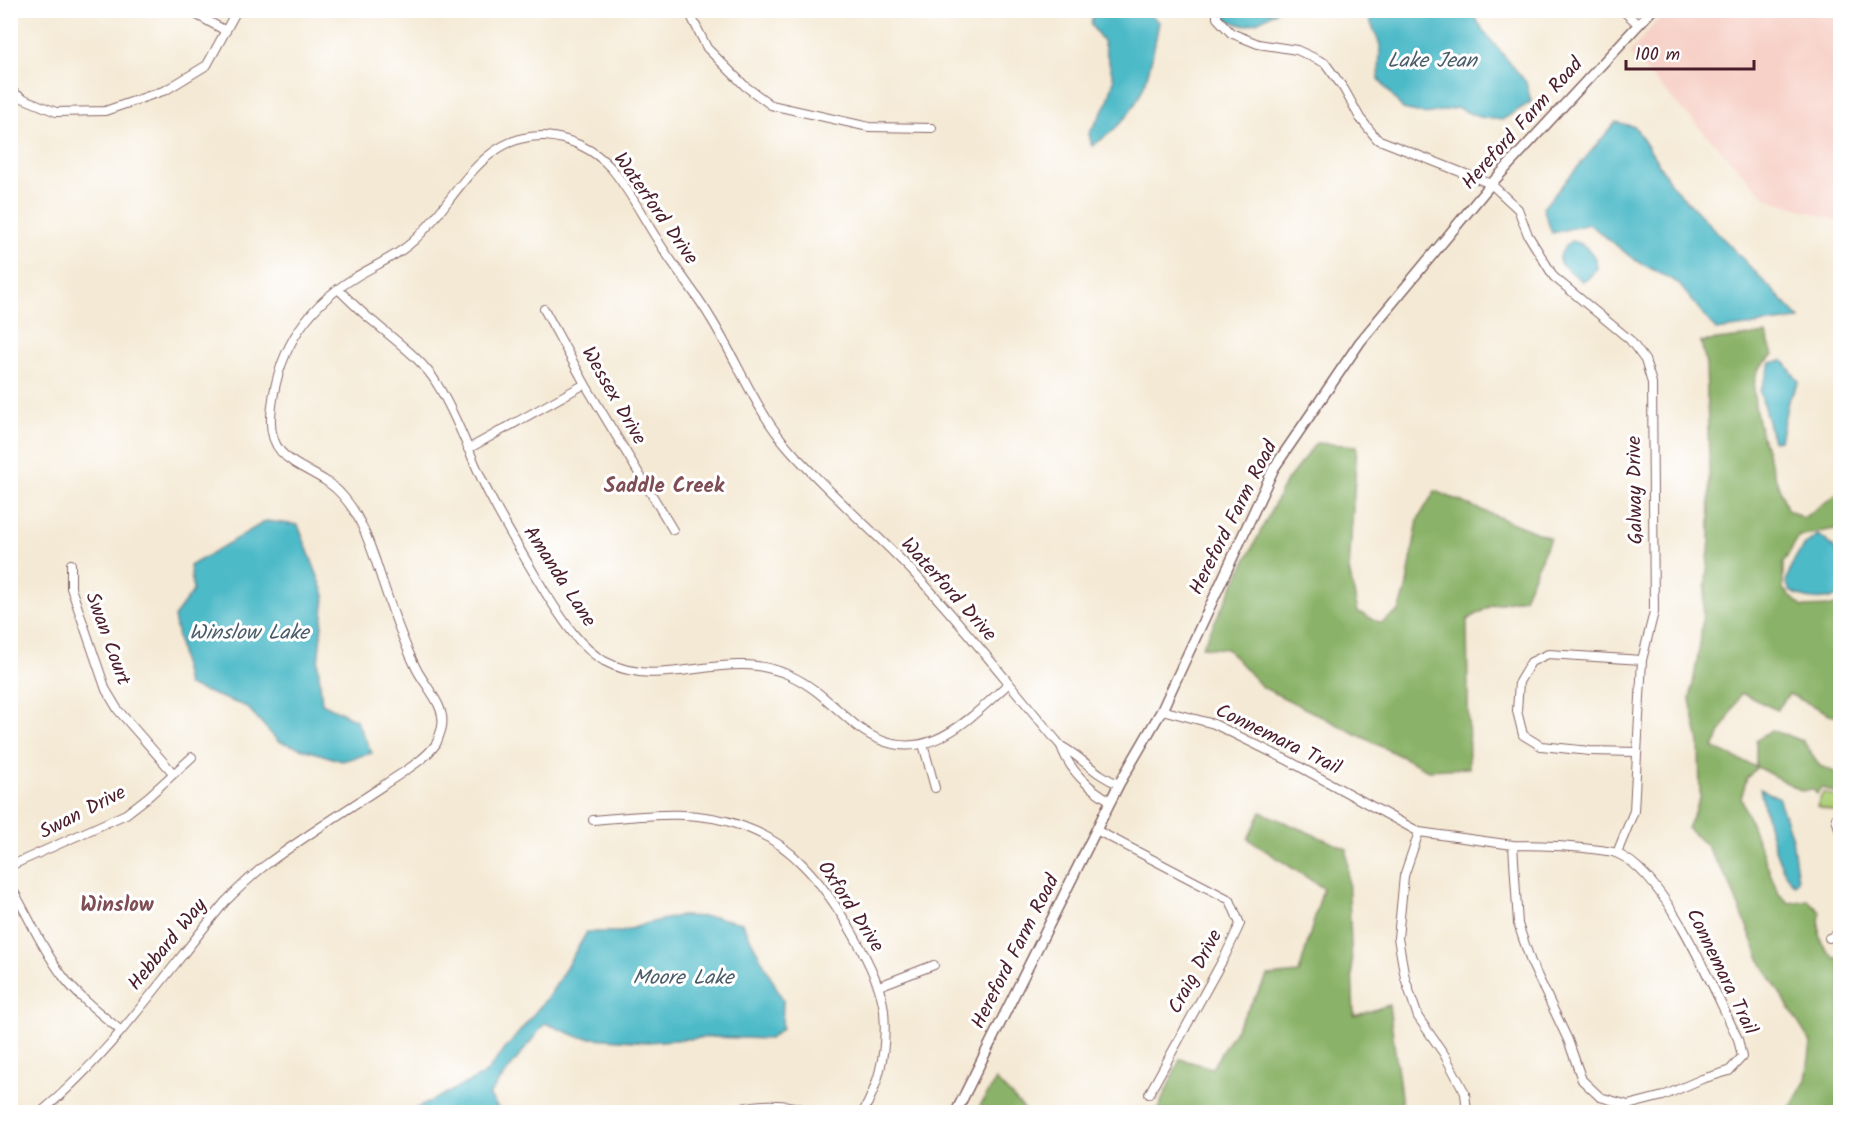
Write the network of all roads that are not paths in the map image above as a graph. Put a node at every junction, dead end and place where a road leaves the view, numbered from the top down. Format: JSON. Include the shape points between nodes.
{"nodes":[{"id":1,"x":188,"y":10,"type":"edge"},
{"id":2,"x":237,"y":10,"type":"edge"},
{"id":3,"x":688,"y":10,"type":"edge"},
{"id":4,"x":1217,"y":10,"type":"edge"},
{"id":5,"x":1622,"y":10,"type":"edge"},
{"id":6,"x":1652,"y":10,"type":"edge"},
{"id":7,"x":1638,"y":24,"type":"junction"},
{"id":8,"x":226,"y":31,"type":"junction"},
{"id":9,"x":10,"y":90,"type":"edge"},
{"id":10,"x":932,"y":128,"type":"dead end"},
{"id":11,"x":1491,"y":184,"type":"junction"},
{"id":12,"x":338,"y":289,"type":"junction"},
{"id":13,"x":544,"y":309,"type":"dead end"},
{"id":14,"x":585,"y":384,"type":"junction"},
{"id":15,"x":468,"y":449,"type":"junction"},
{"id":16,"x":673,"y":530,"type":"dead end"},
{"id":17,"x":71,"y":564,"type":"dead end"},
{"id":18,"x":1642,"y":660,"type":"junction"},
{"id":19,"x":1008,"y":684,"type":"junction"},
{"id":20,"x":1162,"y":710,"type":"junction"},
{"id":21,"x":922,"y":744,"type":"junction"},
{"id":22,"x":1061,"y":746,"type":"junction"},
{"id":23,"x":1637,"y":752,"type":"junction"},
{"id":24,"x":192,"y":757,"type":"dead end"},
{"id":25,"x":1083,"y":762,"type":"junction"},
{"id":26,"x":1074,"y":771,"type":"junction"},
{"id":27,"x":174,"y":773,"type":"junction"},
{"id":28,"x":1119,"y":784,"type":"junction"},
{"id":29,"x":935,"y":788,"type":"dead end"},
{"id":30,"x":1111,"y":801,"type":"junction"},
{"id":31,"x":1840,"y":817,"type":"edge"},
{"id":32,"x":593,"y":820,"type":"dead end"},
{"id":33,"x":326,"y":824,"type":"joint"},
{"id":34,"x":1098,"y":831,"type":"junction"},
{"id":35,"x":1419,"y":832,"type":"junction"},
{"id":36,"x":1840,"y":833,"type":"edge"},
{"id":37,"x":1513,"y":844,"type":"junction"},
{"id":38,"x":1617,"y":853,"type":"junction"},
{"id":39,"x":10,"y":866,"type":"edge"},
{"id":40,"x":10,"y":885,"type":"edge"},
{"id":41,"x":1840,"y":934,"type":"edge"},
{"id":42,"x":1829,"y":938,"type":"dead end"},
{"id":43,"x":934,"y":965,"type":"dead end"},
{"id":44,"x":879,"y":986,"type":"junction"},
{"id":45,"x":120,"y":1030,"type":"junction"},
{"id":46,"x":1149,"y":1094,"type":"dead end"},
{"id":47,"x":51,"y":1109,"type":"edge"},
{"id":48,"x":41,"y":1113,"type":"edge"},
{"id":49,"x":725,"y":1113,"type":"edge"},
{"id":50,"x":812,"y":1113,"type":"edge"},
{"id":51,"x":863,"y":1113,"type":"edge"},
{"id":52,"x":956,"y":1113,"type":"edge"},
{"id":53,"x":1467,"y":1113,"type":"edge"}],
"edges":[{"from":1,"to":8,"type":"street"},
{"from":2,"to":8,"type":"street"},
{"from":3,"to":10,"type":"street","via":[[707,48],[745,86],[771,105],[869,127]]},
{"from":4,"to":11,"type":"street","via":[[1217,18],[1231,33],[1258,44],[1297,50],[1325,63],[1377,139]]},
{"from":5,"to":7,"type":"street"},
{"from":6,"to":7,"type":"street","name":"Hereford Farm Road"},
{"from":7,"to":11,"type":"street","name":"Hereford Farm Road"},
{"from":8,"to":9,"type":"street","via":[[207,64],[166,90],[105,111],[56,112]]},
{"from":11,"to":18,"type":"street","name":"Galway Drive","via":[[1518,209],[1528,235],[1554,277],[1630,340],[1645,360],[1652,383],[1654,612]]},
{"from":11,"to":20,"type":"street","name":"Hereford Farm Road","via":[[1360,342],[1274,468]]},
{"from":12,"to":15,"type":"street","name":"Amanda Lane","via":[[420,362],[437,383]]},
{"from":12,"to":19,"type":"street","name":"Waterford Drive","via":[[421,235],[472,171],[503,144],[543,136],[568,139],[590,150],[610,166],[627,190],[708,313],[766,420],[785,445],[913,573]]},
{"from":12,"to":33,"type":"street","name":"Waterford Drive","via":[[305,321],[279,368],[271,423],[273,440],[280,453],[327,481],[356,512],[415,666],[442,713],[443,724],[435,745],[423,757]]},
{"from":13,"to":14,"type":"street","name":"Wessex Drive"},
{"from":14,"to":15,"type":"street"},
{"from":14,"to":16,"type":"street","name":"Wessex Drive"},
{"from":15,"to":21,"type":"street","name":"Amanda Lane","via":[[490,496],[557,611],[589,650],[606,662],[646,673],[729,664],[764,666],[806,683],[877,739],[909,746]]},
{"from":17,"to":27,"type":"street","name":"Swan Court","via":[[71,588],[106,690],[118,710]]},
{"from":18,"to":23,"type":"street","name":"Galway Drive"},
{"from":18,"to":23,"type":"street","via":[[1548,654],[1531,663],[1520,682],[1517,711],[1523,735],[1541,746]]},
{"from":19,"to":21,"type":"street","name":"Amanda Lane","via":[[953,731]]},
{"from":19,"to":22,"type":"street","name":"Waterford Drive"},
{"from":20,"to":28,"type":"street","name":"Hereford Farm Road"},
{"from":20,"to":35,"type":"street","name":"Connemara Trail","via":[[1214,724]]},
{"from":21,"to":29,"type":"street"},
{"from":22,"to":25,"type":"street","name":"Waterford Drive"},
{"from":22,"to":26,"type":"street","name":"Waterford Drive"},
{"from":23,"to":38,"type":"street","name":"Galway Drive","via":[[1634,811]]},
{"from":24,"to":27,"type":"street","name":"Swan Drive"},
{"from":25,"to":26,"type":"street"},
{"from":25,"to":28,"type":"street","name":"Waterford Drive"},
{"from":26,"to":30,"type":"street","name":"Waterford Drive"},
{"from":27,"to":39,"type":"street","name":"Swan Drive","via":[[126,814]]},
{"from":28,"to":30,"type":"street","name":"Hereford Farm Road"},
{"from":30,"to":34,"type":"street","name":"Hereford Farm Road"},
{"from":31,"to":36,"type":"street","via":[[1836,818]]},
{"from":32,"to":44,"type":"street","name":"Oxford Drive","via":[[695,814],[722,819],[766,836],[803,865],[819,884],[855,937]]},
{"from":33,"to":45,"type":"street","name":"Hebbard Way","via":[[268,863],[225,902]]},
{"from":34,"to":46,"type":"street","name":"Craig Drive","via":[[1230,900],[1240,924]]},
{"from":34,"to":52,"type":"street","name":"Hereford Farm Road"},
{"from":35,"to":37,"type":"street","name":"Connemara Trail"},
{"from":35,"to":53,"type":"street","via":[[1404,876],[1398,938],[1405,978],[1418,1017],[1466,1093]]},
{"from":37,"to":38,"type":"street","name":"Connemara Trail"},
{"from":37,"to":38,"type":"street","name":"Connemara Trail","via":[[1518,924],[1582,1080],[1600,1097],[1628,1105],[1729,1071],[1742,1057],[1738,1039],[1666,901],[1642,871]]},
{"from":40,"to":45,"type":"street","via":[[64,978]]},
{"from":41,"to":42,"type":"street"},
{"from":43,"to":44,"type":"street"},
{"from":44,"to":51,"type":"street","name":"Oxford Drive","via":[[884,1011],[882,1064]]},
{"from":45,"to":47,"type":"street","name":"Hebbard Way"},
{"from":47,"to":48,"type":"street","name":"Hebbard Way"},
{"from":49,"to":50,"type":"street","via":[[781,1103]]}]}
